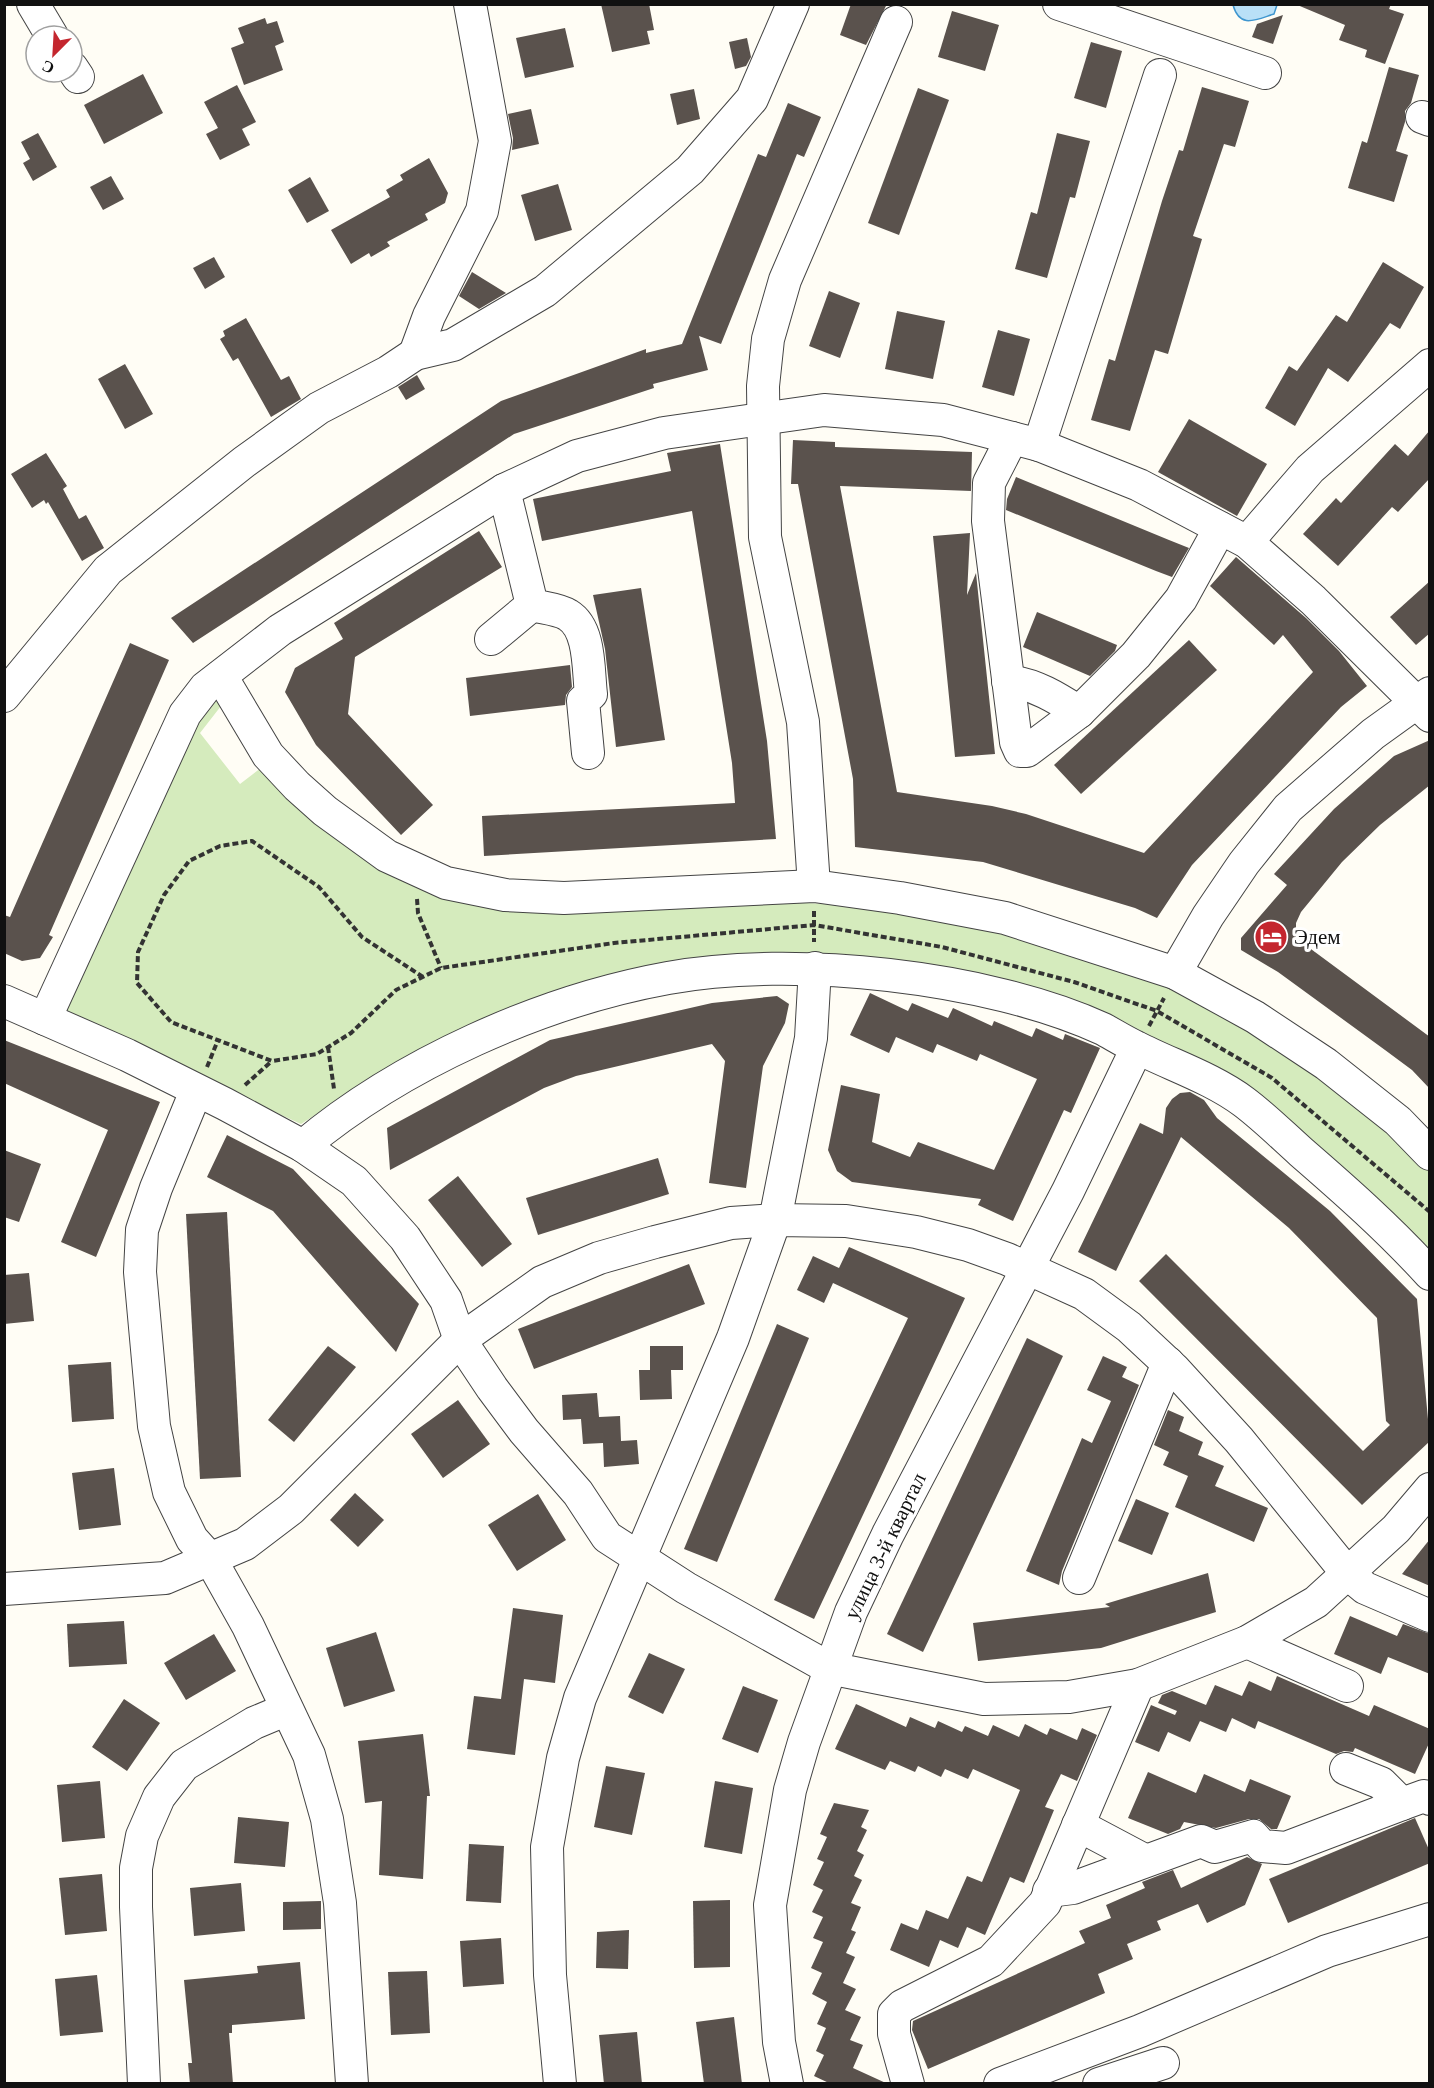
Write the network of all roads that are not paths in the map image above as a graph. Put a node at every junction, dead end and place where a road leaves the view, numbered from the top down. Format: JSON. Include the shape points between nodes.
{"nodes":[{"id":1,"x":33,"y":4,"type":"edge"},
{"id":2,"x":470,"y":4,"type":"edge"},
{"id":3,"x":793,"y":4,"type":"edge"},
{"id":4,"x":1059,"y":4,"type":"edge"},
{"id":5,"x":896,"y":22,"type":"dead end"},
{"id":6,"x":45,"y":24,"type":"edge"},
{"id":7,"x":1264,"y":73,"type":"dead end"},
{"id":8,"x":1160,"y":75,"type":"dead end"},
{"id":9,"x":415,"y":354,"type":"junction"},
{"id":10,"x":1430,"y":365,"type":"edge"},
{"id":11,"x":764,"y":417,"type":"junction"},
{"id":12,"x":1026,"y":442,"type":"junction"},
{"id":13,"x":504,"y":490,"type":"junction"},
{"id":14,"x":1234,"y":535,"type":"junction"},
{"id":15,"x":532,"y":605,"type":"junction"},
{"id":16,"x":491,"y":639,"type":"dead end"},
{"id":17,"x":221,"y":676,"type":"junction"},
{"id":18,"x":1008,"y":681,"type":"junction"},
{"id":19,"x":4,"y":696,"type":"edge"},
{"id":20,"x":1425,"y":703,"type":"edge"},
{"id":21,"x":1080,"y":712,"type":"junction"},
{"id":22,"x":588,"y":753,"type":"dead end"},
{"id":23,"x":814,"y":886,"type":"junction"},
{"id":24,"x":814,"y":968,"type":"junction"},
{"id":25,"x":1175,"y":973,"type":"junction"},
{"id":26,"x":4,"y":1001,"type":"edge"},
{"id":27,"x":45,"y":1019,"type":"junction"},
{"id":28,"x":1137,"y":1048,"type":"junction"},
{"id":29,"x":196,"y":1091,"type":"junction"},
{"id":30,"x":303,"y":1146,"type":"junction"},
{"id":31,"x":1430,"y":1154,"type":"edge"},
{"id":32,"x":775,"y":1220,"type":"junction"},
{"id":33,"x":1028,"y":1267,"type":"junction"},
{"id":34,"x":1430,"y":1274,"type":"edge"},
{"id":35,"x":460,"y":1340,"type":"junction"},
{"id":36,"x":1168,"y":1363,"type":"junction"},
{"id":37,"x":1430,"y":1490,"type":"edge"},
{"id":38,"x":640,"y":1558,"type":"junction"},
{"id":39,"x":211,"y":1560,"type":"junction"},
{"id":40,"x":1347,"y":1573,"type":"junction"},
{"id":41,"x":1079,"y":1578,"type":"dead end"},
{"id":42,"x":4,"y":1589,"type":"edge"},
{"id":43,"x":1430,"y":1616,"type":"edge"},
{"id":44,"x":1247,"y":1642,"type":"junction"},
{"id":45,"x":829,"y":1668,"type":"junction"},
{"id":46,"x":1138,"y":1685,"type":"junction"},
{"id":47,"x":1347,"y":1686,"type":"dead end"},
{"id":48,"x":285,"y":1710,"type":"junction"},
{"id":49,"x":1346,"y":1769,"type":"dead end"},
{"id":50,"x":1416,"y":1801,"type":"edge"},
{"id":51,"x":1078,"y":1826,"type":"junction"},
{"id":52,"x":1144,"y":1860,"type":"junction"},
{"id":53,"x":1049,"y":1892,"type":"junction"},
{"id":54,"x":1430,"y":1918,"type":"edge"},
{"id":55,"x":1162,"y":2063,"type":"dead end"},
{"id":56,"x":144,"y":2084,"type":"edge"},
{"id":57,"x":352,"y":2084,"type":"edge"},
{"id":58,"x":560,"y":2084,"type":"edge"},
{"id":59,"x":787,"y":2084,"type":"edge"},
{"id":60,"x":908,"y":2084,"type":"edge"},
{"id":61,"x":1000,"y":2084,"type":"edge"},
{"id":62,"x":1099,"y":2084,"type":"edge"}],
"edges":[{"from":1,"to":6,"type":"street"},
{"from":2,"to":9,"type":"street","via":[[495,141],[482,211],[429,316]]},
{"from":3,"to":9,"type":"street","via":[[752,99],[690,170],[545,291],[453,345]]},
{"from":4,"to":7,"type":"street"},
{"from":5,"to":11,"type":"street","via":[[785,280],[768,339]]},
{"from":8,"to":12,"type":"street"},
{"from":9,"to":19,"type":"street","via":[[319,408],[108,570]]},
{"from":10,"to":14,"type":"street"},
{"from":11,"to":12,"type":"street","via":[[824,410],[890,414],[942,420]]},
{"from":11,"to":13,"type":"street","via":[[663,433],[577,456]]},
{"from":11,"to":23,"type":"street","via":[[765,537],[803,723]]},
{"from":12,"to":14,"type":"street","via":[[1139,485]]},
{"from":12,"to":18,"type":"street","via":[[989,483],[988,521]]},
{"from":13,"to":15,"type":"street"},
{"from":13,"to":17,"type":"street","via":[[280,630]]},
{"from":14,"to":20,"type":"street","via":[[1313,600]]},
{"from":14,"to":21,"type":"street","via":[[1136,655]]},
{"from":15,"to":16,"type":"street"},
{"from":15,"to":22,"type":"street","via":[[568,615],[585,641],[591,694],[583,701]]},
{"from":17,"to":23,"type":"street","via":[[268,755],[297,786],[387,856],[446,883],[505,895],[564,898]]},
{"from":17,"to":27,"type":"street","via":[[205,688],[185,714]]},
{"from":18,"to":21,"type":"street","via":[[1023,683]]},
{"from":18,"to":21,"type":"street","via":[[1020,751],[1027,751]]},
{"from":20,"to":25,"type":"street","via":[[1288,808],[1244,863]]},
{"from":23,"to":25,"type":"street","via":[[922,901],[1005,918]]},
{"from":24,"to":28,"type":"street","via":[[1003,996],[1083,1022]]},
{"from":24,"to":30,"type":"street","via":[[670,977],[615,990],[488,1035],[424,1066],[338,1117]]},
{"from":24,"to":32,"type":"street","via":[[811,1038]]},
{"from":25,"to":31,"type":"street","via":[[1255,1017],[1326,1064],[1398,1121]]},
{"from":26,"to":27,"type":"street"},
{"from":27,"to":29,"type":"street","via":[[127,1054]]},
{"from":28,"to":33,"type":"street","name":"улица 3-й квартал"},
{"from":28,"to":34,"type":"street","via":[[1242,1101],[1392,1232]]},
{"from":29,"to":30,"type":"street"},
{"from":29,"to":39,"type":"street","via":[[142,1230],[140,1272],[154,1426],[169,1492],[192,1539]]},
{"from":30,"to":35,"type":"street","via":[[354,1181],[405,1238],[446,1300]]},
{"from":32,"to":33,"type":"street","via":[[846,1221],[916,1232],[968,1245]]},
{"from":32,"to":35,"type":"street","via":[[731,1223],[598,1258],[542,1282]]},
{"from":32,"to":38,"type":"street","via":[[733,1338]]},
{"from":33,"to":36,"type":"street","via":[[1083,1294],[1129,1327]]},
{"from":33,"to":45,"type":"street","name":"улица 3-й квартал","via":[[888,1534]]},
{"from":35,"to":38,"type":"street","via":[[498,1396],[578,1493],[607,1537]]},
{"from":35,"to":39,"type":"street","via":[[291,1509],[245,1544]]},
{"from":36,"to":40,"type":"street","via":[[1239,1440]]},
{"from":36,"to":41,"type":"street"},
{"from":37,"to":40,"type":"street","via":[[1396,1529]]},
{"from":38,"to":45,"type":"street"},
{"from":38,"to":58,"type":"street","via":[[580,1698],[563,1758],[546,1847],[550,1975]]},
{"from":39,"to":42,"type":"street","via":[[165,1578]]},
{"from":39,"to":48,"type":"street","via":[[248,1626]]},
{"from":40,"to":43,"type":"street","via":[[1365,1588]]},
{"from":40,"to":44,"type":"street","via":[[1316,1602]]},
{"from":44,"to":46,"type":"street"},
{"from":44,"to":47,"type":"street"},
{"from":45,"to":46,"type":"street","via":[[984,1699],[1069,1697]]},
{"from":45,"to":59,"type":"street","name":"улица 3-й квартал","via":[[790,1790],[770,1905],[779,2042]]},
{"from":46,"to":51,"type":"street"},
{"from":48,"to":56,"type":"street","via":[[254,1723],[184,1765],[159,1797],[142,1836],[136,1868],[136,1907]]},
{"from":48,"to":57,"type":"street","via":[[309,1755],[327,1819],[339,1903]]},
{"from":49,"to":50,"type":"street"},
{"from":50,"to":52,"type":"street","via":[[1286,1848],[1262,1846],[1253,1836],[1215,1847],[1201,1841]]},
{"from":51,"to":52,"type":"street"},
{"from":51,"to":53,"type":"street"},
{"from":52,"to":53,"type":"street","via":[[1073,1888]]},
{"from":53,"to":60,"type":"street","via":[[1045,1904],[991,1961],[902,2006],[894,2014],[894,2034]]},
{"from":54,"to":61,"type":"street","via":[[1328,1950],[1140,2031]]},
{"from":55,"to":62,"type":"street"}]}
